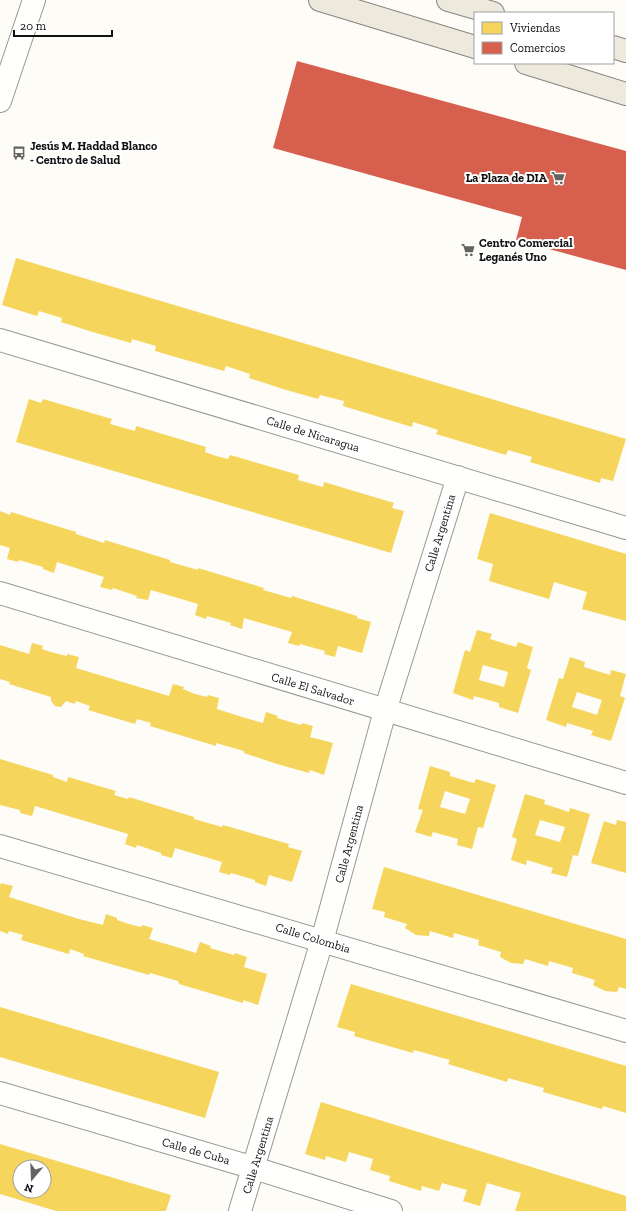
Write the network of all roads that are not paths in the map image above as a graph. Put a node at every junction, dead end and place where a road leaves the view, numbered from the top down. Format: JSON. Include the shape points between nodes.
{"nodes":[{"id":1,"x":34,"y":0,"type":"edge"},
{"id":2,"x":320,"y":0,"type":"edge"},
{"id":3,"x":448,"y":0,"type":"edge"},
{"id":4,"x":490,"y":12,"type":"edge"},
{"id":5,"x":474,"y":48,"type":"edge"},
{"id":6,"x":614,"y":48,"type":"edge"},
{"id":7,"x":626,"y":51,"type":"edge"},
{"id":8,"x":529,"y":64,"type":"edge"},
{"id":9,"x":626,"y":94,"type":"edge"},
{"id":10,"x":0,"y":101,"type":"edge"},
{"id":11,"x":0,"y":340,"type":"edge"},
{"id":12,"x":458,"y":477,"type":"junction"},
{"id":13,"x":626,"y":528,"type":"edge"},
{"id":14,"x":0,"y":593,"type":"edge"},
{"id":15,"x":385,"y":711,"type":"junction"},
{"id":16,"x":626,"y":783,"type":"edge"},
{"id":17,"x":0,"y":846,"type":"edge"},
{"id":18,"x":322,"y":941,"type":"junction"},
{"id":19,"x":626,"y":1031,"type":"edge"},
{"id":20,"x":0,"y":1093,"type":"edge"},
{"id":21,"x":254,"y":1168,"type":"junction"},
{"id":22,"x":240,"y":1211,"type":"edge"},
{"id":23,"x":391,"y":1211,"type":"edge"}],
"edges":[{"from":1,"to":10,"type":"street"},
{"from":2,"to":5,"type":"main road"},
{"from":3,"to":4,"type":"main road"},
{"from":6,"to":7,"type":"main road"},
{"from":8,"to":9,"type":"main road"},
{"from":11,"to":12,"type":"street","name":"Calle de Nicaragua"},
{"from":12,"to":13,"type":"street","name":"Calle de Nicaragua"},
{"from":12,"to":15,"type":"street","name":"Calle Argentina"},
{"from":14,"to":15,"type":"street","name":"Calle El Salvador"},
{"from":15,"to":16,"type":"street","name":"Calle El Salvador"},
{"from":15,"to":18,"type":"street","name":"Calle Argentina"},
{"from":17,"to":18,"type":"street","name":"Calle Colombia"},
{"from":18,"to":19,"type":"street","name":"Calle Colombia"},
{"from":18,"to":21,"type":"street","name":"Calle Argentina"},
{"from":20,"to":21,"type":"street","name":"Calle de Cuba"},
{"from":21,"to":22,"type":"street","name":"Calle Argentina"},
{"from":21,"to":23,"type":"street","name":"Calle de Cuba"}]}
